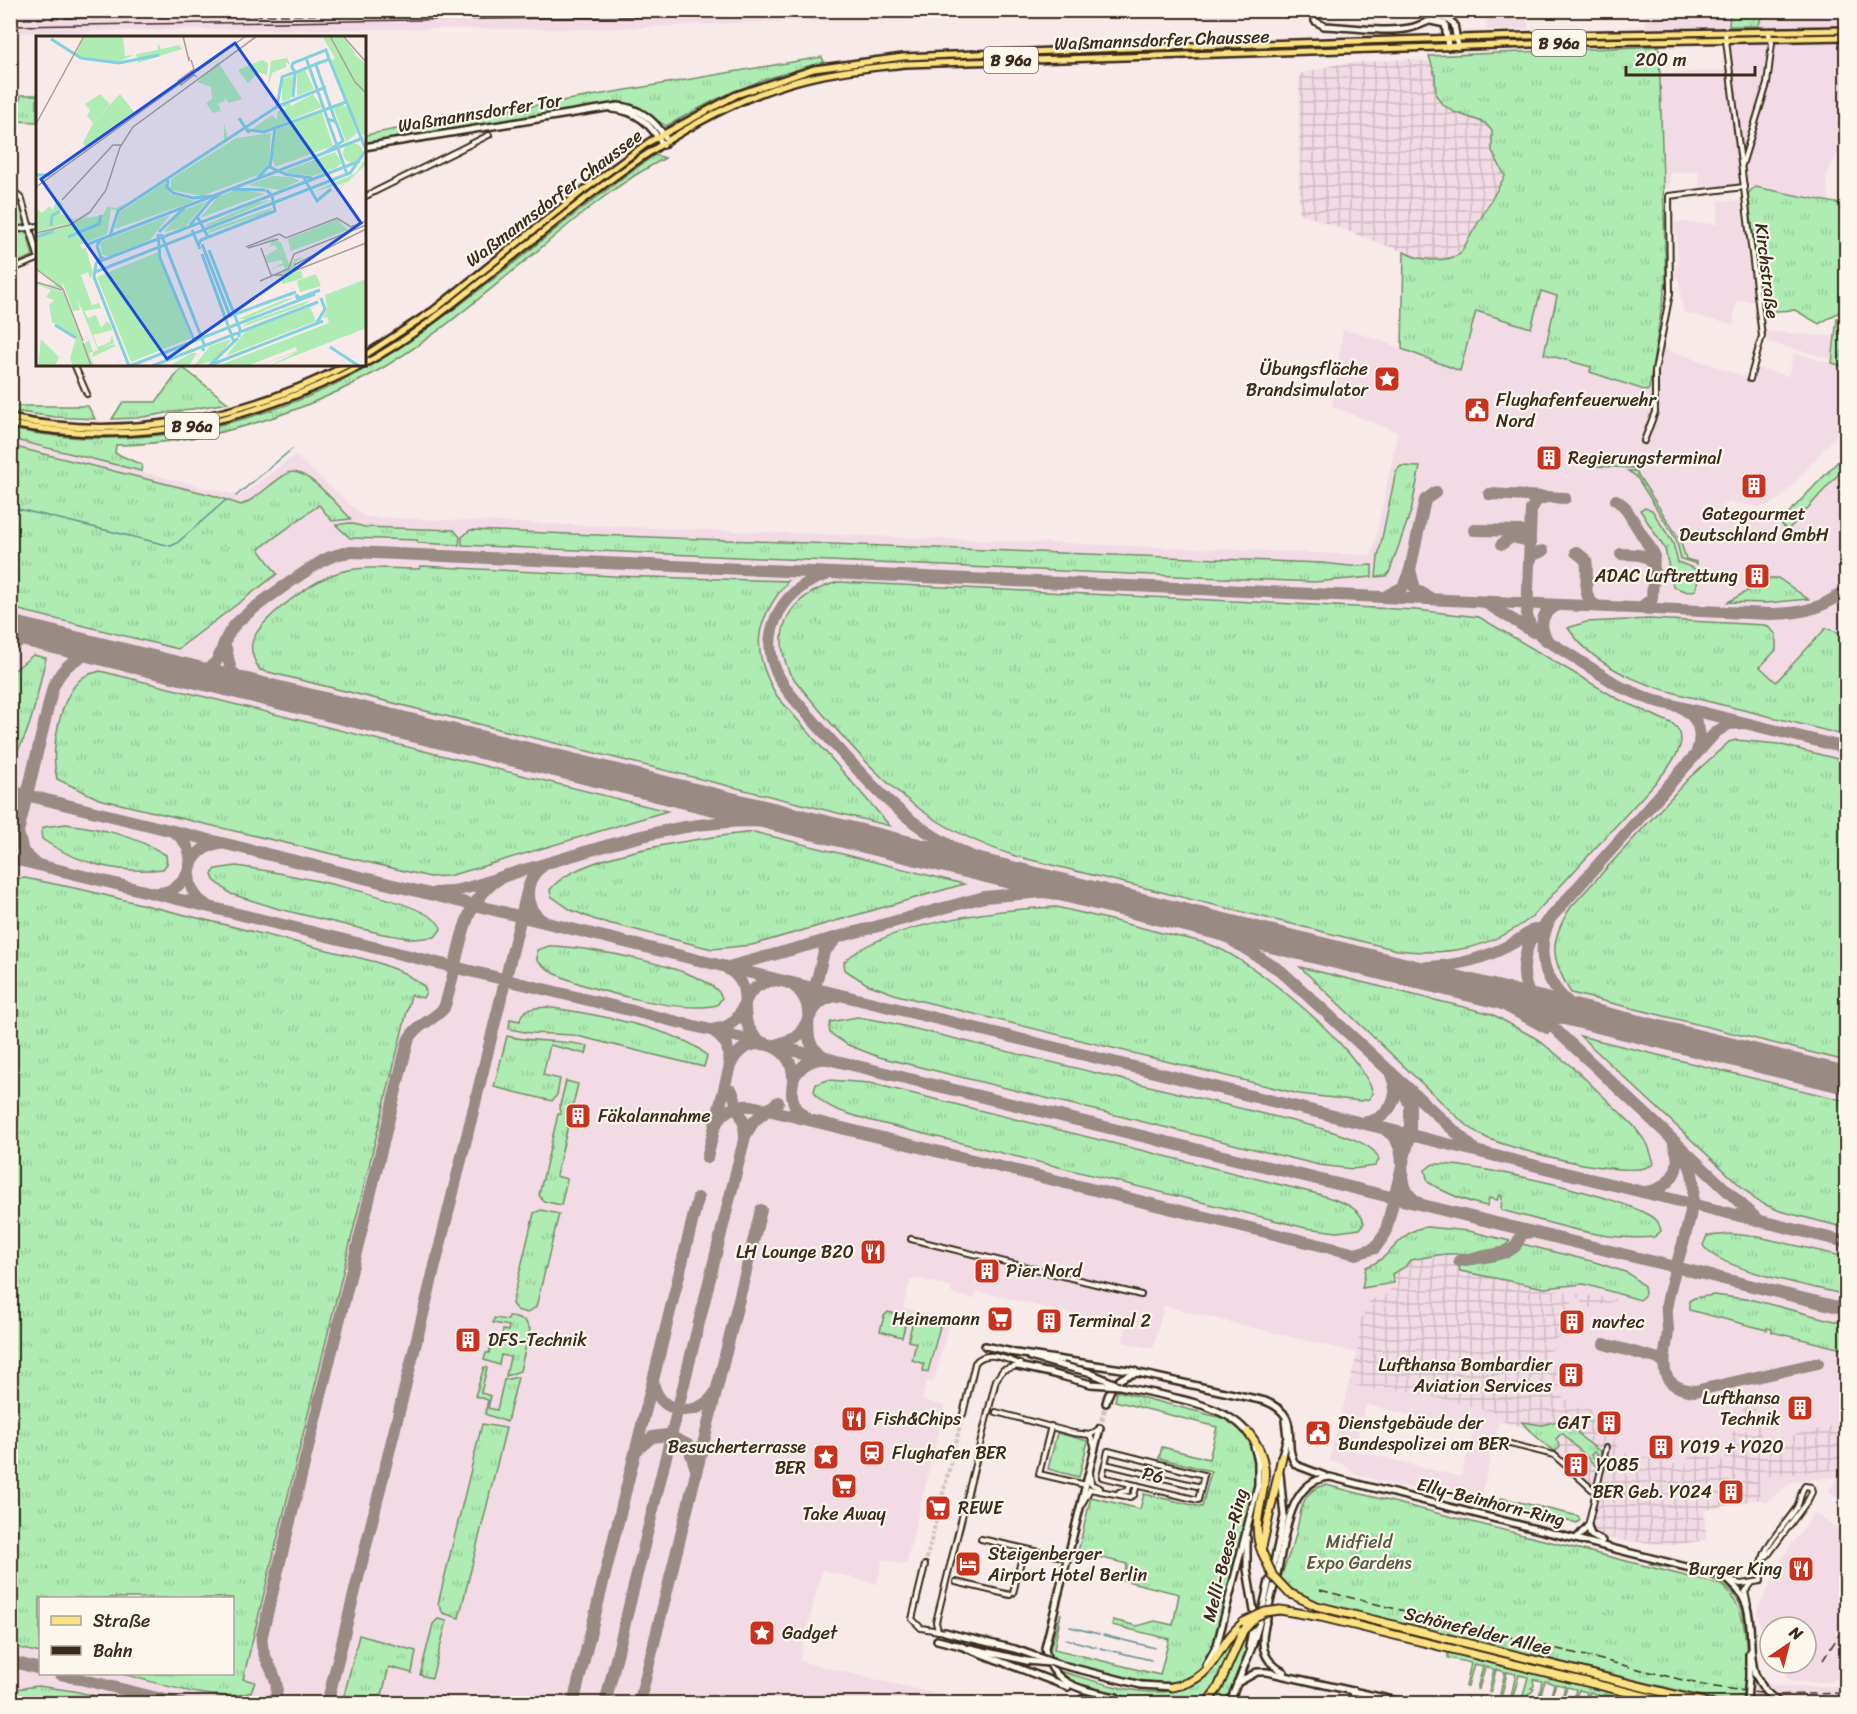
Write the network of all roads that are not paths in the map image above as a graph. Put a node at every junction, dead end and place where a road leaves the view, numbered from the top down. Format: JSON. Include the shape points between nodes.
{"nodes":[{"id":1,"x":1314,"y":11,"type":"edge"},
{"id":2,"x":1429,"y":21,"type":"junction"},
{"id":3,"x":1846,"y":30,"type":"edge"},
{"id":4,"x":1769,"y":34,"type":"junction"},
{"id":5,"x":1725,"y":35,"type":"junction"},
{"id":6,"x":1846,"y":37,"type":"edge"},
{"id":7,"x":1457,"y":38,"type":"junction"},
{"id":8,"x":1448,"y":39,"type":"junction"},
{"id":9,"x":1448,"y":47,"type":"junction"},
{"id":10,"x":1458,"y":47,"type":"junction"},
{"id":11,"x":489,"y":135,"type":"dead end"},
{"id":12,"x":661,"y":136,"type":"junction"},
{"id":13,"x":666,"y":144,"type":"junction"},
{"id":14,"x":366,"y":147,"type":"edge"},
{"id":15,"x":1742,"y":165,"type":"junction"},
{"id":16,"x":10,"y":186,"type":"edge"},
{"id":17,"x":1744,"y":187,"type":"junction"},
{"id":18,"x":366,"y":196,"type":"edge"},
{"id":19,"x":36,"y":226,"type":"edge"},
{"id":20,"x":29,"y":227,"type":"junction"},
{"id":21,"x":10,"y":231,"type":"edge"},
{"id":22,"x":36,"y":250,"type":"edge"},
{"id":23,"x":36,"y":258,"type":"edge"},
{"id":24,"x":10,"y":270,"type":"edge"},
{"id":25,"x":366,"y":355,"type":"edge"},
{"id":26,"x":366,"y":363,"type":"edge"},
{"id":27,"x":75,"y":366,"type":"edge"},
{"id":28,"x":345,"y":366,"type":"edge"},
{"id":29,"x":360,"y":366,"type":"edge"},
{"id":30,"x":1750,"y":379,"type":"dead end"},
{"id":31,"x":87,"y":394,"type":"dead end"},
{"id":32,"x":10,"y":418,"type":"edge"},
{"id":33,"x":10,"y":424,"type":"edge"},
{"id":34,"x":1644,"y":441,"type":"dead end"},
{"id":35,"x":912,"y":1239,"type":"dead end"},
{"id":36,"x":1141,"y":1295,"type":"dead end"},
{"id":37,"x":985,"y":1346,"type":"dead end"},
{"id":38,"x":1009,"y":1352,"type":"junction"},
{"id":39,"x":1020,"y":1366,"type":"junction"},
{"id":40,"x":1142,"y":1373,"type":"junction"},
{"id":41,"x":1120,"y":1386,"type":"junction"},
{"id":42,"x":1106,"y":1403,"type":"tunnel mouth"},
{"id":43,"x":996,"y":1413,"type":"dead end"},
{"id":44,"x":963,"y":1414,"type":"tunnel mouth"},
{"id":45,"x":1284,"y":1416,"type":"junction"},
{"id":46,"x":1051,"y":1426,"type":"junction"},
{"id":47,"x":1100,"y":1428,"type":"joint"},
{"id":48,"x":1248,"y":1432,"type":"junction"},
{"id":49,"x":1090,"y":1435,"type":"junction"},
{"id":50,"x":1498,"y":1441,"type":"dead end"},
{"id":51,"x":1095,"y":1448,"type":"junction"},
{"id":52,"x":1606,"y":1449,"type":"dead end"},
{"id":53,"x":1282,"y":1457,"type":"junction"},
{"id":54,"x":1105,"y":1464,"type":"junction"},
{"id":55,"x":1090,"y":1468,"type":"junction"},
{"id":56,"x":1330,"y":1477,"type":"junction"},
{"id":57,"x":1130,"y":1484,"type":"junction"},
{"id":58,"x":1086,"y":1485,"type":"junction"},
{"id":59,"x":1137,"y":1485,"type":"junction"},
{"id":60,"x":1201,"y":1487,"type":"junction"},
{"id":61,"x":1595,"y":1492,"type":"junction"},
{"id":62,"x":1080,"y":1506,"type":"junction"},
{"id":63,"x":1249,"y":1522,"type":"junction"},
{"id":64,"x":1588,"y":1526,"type":"junction"},
{"id":65,"x":1577,"y":1538,"type":"junction"},
{"id":66,"x":981,"y":1539,"type":"dead end"},
{"id":67,"x":1611,"y":1546,"type":"junction"},
{"id":68,"x":1024,"y":1549,"type":"junction"},
{"id":69,"x":1262,"y":1552,"type":"junction"},
{"id":70,"x":1067,"y":1558,"type":"junction"},
{"id":71,"x":1762,"y":1559,"type":"junction"},
{"id":72,"x":925,"y":1565,"type":"tunnel mouth"},
{"id":73,"x":1273,"y":1567,"type":"dead end"},
{"id":74,"x":1277,"y":1574,"type":"dead end"},
{"id":75,"x":1269,"y":1581,"type":"dead end"},
{"id":76,"x":1730,"y":1581,"type":"junction"},
{"id":77,"x":956,"y":1582,"type":"dead end"},
{"id":78,"x":1754,"y":1582,"type":"junction"},
{"id":79,"x":1274,"y":1586,"type":"dead end"},
{"id":80,"x":1748,"y":1605,"type":"junction"},
{"id":81,"x":1262,"y":1613,"type":"junction"},
{"id":82,"x":1253,"y":1624,"type":"dead end"},
{"id":83,"x":941,"y":1631,"type":"junction"},
{"id":84,"x":937,"y":1640,"type":"dead end"},
{"id":85,"x":958,"y":1646,"type":"junction"},
{"id":86,"x":1058,"y":1664,"type":"junction"},
{"id":87,"x":1240,"y":1675,"type":"junction"},
{"id":88,"x":1289,"y":1675,"type":"junction"},
{"id":89,"x":1752,"y":1676,"type":"junction"},
{"id":90,"x":1237,"y":1683,"type":"junction"},
{"id":91,"x":1172,"y":1687,"type":"junction"},
{"id":92,"x":1354,"y":1690,"type":"junction"},
{"id":93,"x":1122,"y":1701,"type":"junction"},
{"id":94,"x":1229,"y":1703,"type":"edge"},
{"id":95,"x":1076,"y":1704,"type":"edge"},
{"id":96,"x":1132,"y":1704,"type":"edge"},
{"id":97,"x":1145,"y":1704,"type":"edge"},
{"id":98,"x":1206,"y":1704,"type":"edge"},
{"id":99,"x":1351,"y":1704,"type":"edge"},
{"id":100,"x":1411,"y":1704,"type":"edge"},
{"id":101,"x":1676,"y":1704,"type":"edge"},
{"id":102,"x":1711,"y":1704,"type":"edge"},
{"id":103,"x":1747,"y":1704,"type":"edge"},
{"id":104,"x":1780,"y":1704,"type":"edge"}],
"edges":[{"from":1,"to":2,"type":"street","via":[[1316,21],[1324,26],[1398,29]]},
{"from":2,"to":7,"type":"street","via":[[1438,17],[1450,20]]},
{"from":2,"to":8,"type":"street","via":[[1445,24]]},
{"from":3,"to":4,"type":"main road","name":"Waßmannsdorfer Chaussee","number":"B 96a"},
{"from":4,"to":5,"type":"main road","name":"Waßmannsdorfer Chaussee","number":"B 96a"},
{"from":4,"to":6,"type":"main road","number":"B 96a"},
{"from":4,"to":15,"type":"street","name":"Kirchstraße","via":[[1765,96]]},
{"from":5,"to":7,"type":"main road","name":"Waßmannsdorfer Chaussee","number":"B 96a"},
{"from":5,"to":10,"type":"main road","name":"Waßmannsdorfer Chaussee","number":"B 96a"},
{"from":5,"to":15,"type":"street","name":"Kirchstraße"},
{"from":7,"to":8,"type":"main road","name":"Waßmannsdorfer Chaussee","number":"B 96a"},
{"from":7,"to":10,"type":"street"},
{"from":8,"to":9,"type":"street"},
{"from":8,"to":12,"type":"main road","name":"Waßmannsdorfer Chaussee","number":"B 96a","via":[[1126,48],[859,61],[814,69],[761,86],[716,105]]},
{"from":9,"to":10,"type":"main road","name":"Waßmannsdorfer Chaussee","number":"B 96a"},
{"from":9,"to":13,"type":"main road","name":"Waßmannsdorfer Chaussee","number":"B 96a","via":[[905,64],[825,74],[768,91],[736,103]]},
{"from":11,"to":18,"type":"street"},
{"from":12,"to":13,"type":"street","name":"Waßmannsdorfer Tor"},
{"from":12,"to":14,"type":"street","name":"Waßmannsdorfer Tor","via":[[650,119],[636,110],[618,106]]},
{"from":12,"to":25,"type":"main road","name":"Waßmannsdorfer Chaussee","number":"B 96a","via":[[580,193],[434,310]]},
{"from":13,"to":26,"type":"main road","name":"Waßmannsdorfer Chaussee","number":"B 96a","via":[[592,193],[429,323]]},
{"from":15,"to":17,"type":"street","name":"Kirchstraße"},
{"from":16,"to":20,"type":"street","via":[[22,200]]},
{"from":17,"to":30,"type":"street","name":"Kirchstraße","via":[[1762,336]]},
{"from":17,"to":34,"type":"street","via":[[1669,196],[1670,293],[1655,371],[1655,412]]},
{"from":19,"to":20,"type":"street"},
{"from":20,"to":21,"type":"street"},
{"from":20,"to":22,"type":"street"},
{"from":23,"to":24,"type":"street"},
{"from":27,"to":31,"type":"street"},
{"from":28,"to":32,"type":"main road","number":"B 96a","via":[[294,391],[198,418],[104,427]]},
{"from":29,"to":33,"type":"main road","name":"Waßmannsdorfer Chaussee","number":"B 96a","via":[[315,389],[254,412],[205,424],[102,434]]},
{"from":35,"to":36,"type":"street"},
{"from":37,"to":38,"type":"street"},
{"from":38,"to":40,"type":"street"},
{"from":38,"to":41,"type":"street","bridge":true,"via":[[1081,1370]]},
{"from":39,"to":41,"type":"street","bridge":true,"via":[[1092,1384]]},
{"from":39,"to":44,"type":"street","via":[[988,1355],[980,1358],[975,1363]]},
{"from":39,"to":83,"type":"street","via":[[1003,1370],[996,1380],[936,1622]]},
{"from":40,"to":42,"type":"street","via":[[1119,1380]]},
{"from":40,"to":45,"type":"street","via":[[1251,1397],[1269,1403]]},
{"from":41,"to":48,"type":"street","via":[[1216,1410]]},
{"from":43,"to":46,"type":"street"},
{"from":45,"to":53,"type":"street","via":[[1287,1437]]},
{"from":45,"to":56,"type":"street","name":"Elly-Beinhorn-Ring","via":[[1291,1429],[1290,1452],[1296,1465]]},
{"from":46,"to":49,"type":"street"},
{"from":46,"to":58,"type":"street","via":[[1039,1474]]},
{"from":47,"to":49,"type":"street"},
{"from":47,"to":51,"type":"street"},
{"from":48,"to":63,"type":"street","name":"Melli-Beese-Ring","via":[[1259,1470]]},
{"from":48,"to":69,"type":"highway","via":[[1261,1455],[1266,1477],[1257,1534]]},
{"from":49,"to":51,"type":"street"},
{"from":50,"to":61,"type":"street","via":[[1554,1455]]},
{"from":51,"to":55,"type":"street"},
{"from":52,"to":61,"type":"street"},
{"from":53,"to":69,"type":"highway"},
{"from":53,"to":73,"type":"street","via":[[1280,1487],[1284,1516]]},
{"from":54,"to":57,"type":"street","name":"P6","via":[[1102,1477]]},
{"from":54,"to":60,"type":"street","name":"P6"},
{"from":54,"to":60,"type":"street","name":"P6","via":[[1108,1451],[1204,1475]]},
{"from":55,"to":57,"type":"street","via":[[1090,1482],[1096,1487],[1125,1493]]},
{"from":55,"to":58,"type":"street"},
{"from":56,"to":65,"type":"street","name":"Elly-Beinhorn-Ring"},
{"from":56,"to":74,"type":"street","via":[[1309,1482],[1299,1493]]},
{"from":57,"to":59,"type":"street","name":"P6"},
{"from":58,"to":62,"type":"street"},
{"from":59,"to":60,"type":"street","name":"P6","via":[[1198,1500]]},
{"from":59,"to":62,"type":"street","via":[[1130,1497],[1090,1489]]},
{"from":61,"to":64,"type":"street"},
{"from":62,"to":70,"type":"street"},
{"from":63,"to":81,"type":"street","via":[[1246,1554]]},
{"from":63,"to":91,"type":"street","name":"Melli-Beese-Ring","via":[[1213,1655],[1196,1675]]},
{"from":64,"to":65,"type":"street"},
{"from":64,"to":67,"type":"street","via":[[1594,1538]]},
{"from":65,"to":67,"type":"street","name":"Elly-Beinhorn-Ring"},
{"from":66,"to":68,"type":"street"},
{"from":67,"to":76,"type":"street","name":"Elly-Beinhorn-Ring","via":[[1709,1571]]},
{"from":68,"to":70,"type":"street"},
{"from":68,"to":77,"type":"street","via":[[1011,1594]]},
{"from":69,"to":102,"type":"highway","name":"Schönefelder Allee","bridge":true,"via":[[1273,1576],[1289,1593],[1323,1608]]},
{"from":70,"to":93,"type":"street","via":[[1045,1648],[1047,1659],[1054,1674],[1066,1683]]},
{"from":71,"to":71,"type":"street","via":[[1808,1500],[1811,1487],[1802,1488],[1798,1506],[1765,1549]]},
{"from":71,"to":78,"type":"street","via":[[1761,1581]]},
{"from":72,"to":83,"type":"street","via":[[912,1619],[919,1627]]},
{"from":75,"to":81,"type":"street"},
{"from":76,"to":78,"type":"street"},
{"from":76,"to":80,"type":"street"},
{"from":78,"to":80,"type":"street","via":[[1745,1592]]},
{"from":79,"to":81,"type":"street"},
{"from":80,"to":89,"type":"street"},
{"from":81,"to":87,"type":"street"},
{"from":81,"to":88,"type":"street","via":[[1264,1653],[1274,1667]]},
{"from":81,"to":91,"type":"highway","name":"Schönefelder Allee","bridge":true,"via":[[1232,1634],[1206,1672],[1191,1683]]},
{"from":81,"to":98,"type":"highway","bridge":true,"via":[[1243,1631],[1218,1688]]},
{"from":81,"to":101,"type":"highway","name":"Schönefelder Allee","bridge":true,"via":[[1280,1610],[1312,1615]]},
{"from":82,"to":87,"type":"street"},
{"from":83,"to":86,"type":"street","bridge":true},
{"from":84,"to":85,"type":"street"},
{"from":85,"to":86,"type":"street","bridge":true},
{"from":85,"to":93,"type":"street","via":[[1044,1680]]},
{"from":86,"to":91,"type":"street","via":[[1141,1685]]},
{"from":87,"to":90,"type":"street"},
{"from":88,"to":90,"type":"street","via":[[1257,1672]]},
{"from":88,"to":92,"type":"street"},
{"from":89,"to":103,"type":"street","bridge":true},
{"from":89,"to":104,"type":"street","bridge":true},
{"from":90,"to":94,"type":"street"},
{"from":92,"to":99,"type":"street"},
{"from":92,"to":100,"type":"street"},
{"from":93,"to":95,"type":"street","via":[[1082,1698]]},
{"from":93,"to":96,"type":"street"},
{"from":96,"to":97,"type":"highway"}]}
